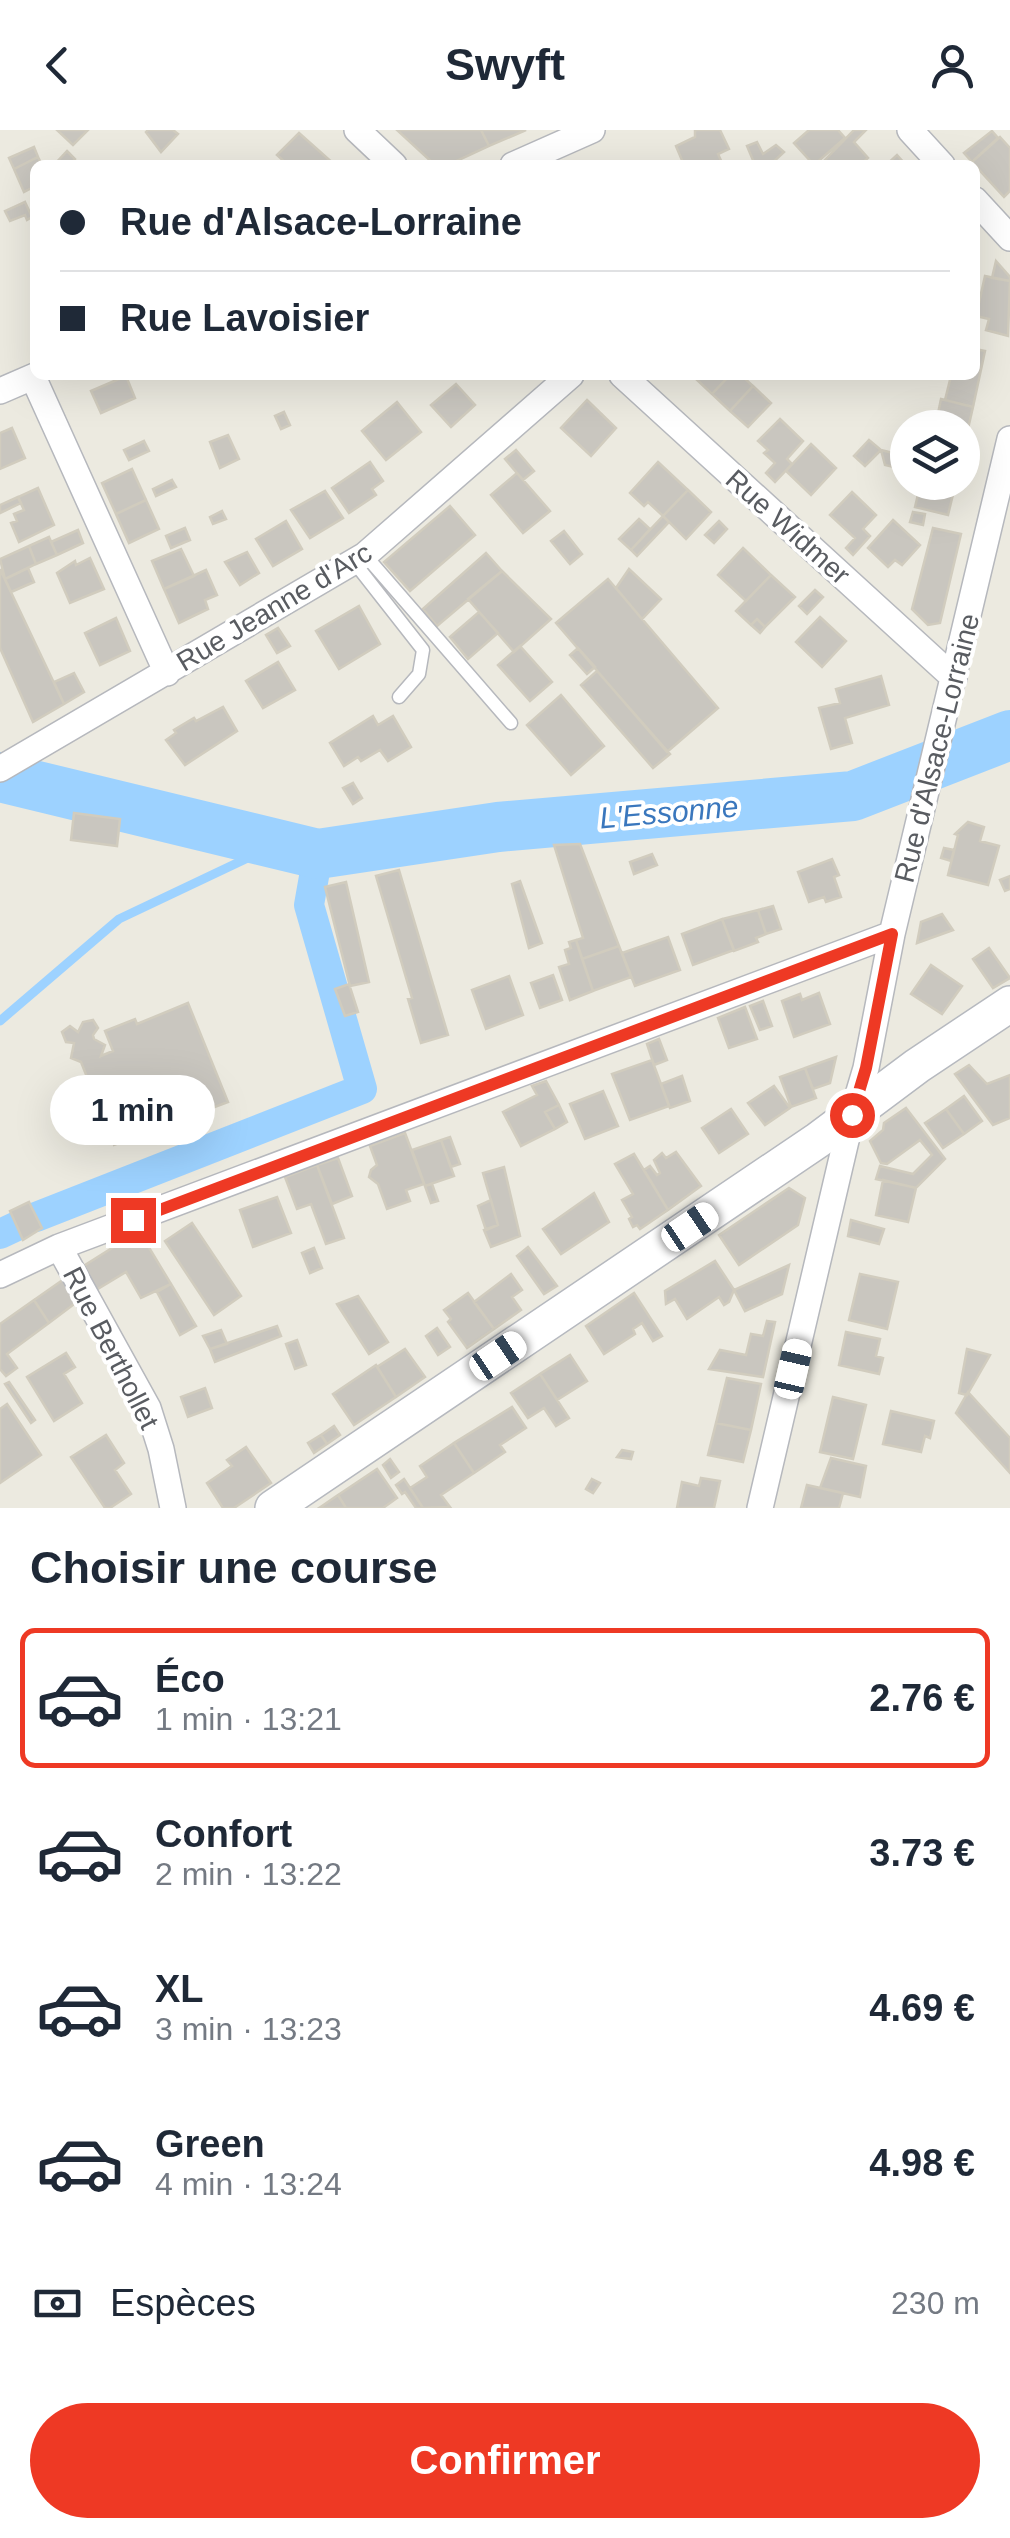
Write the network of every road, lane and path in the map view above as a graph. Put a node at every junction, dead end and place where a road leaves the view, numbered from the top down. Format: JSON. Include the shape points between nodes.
{"nodes":[{"id":1,"x":356,"y":130,"type":"edge"},
{"id":2,"x":592,"y":130,"type":"edge"},
{"id":3,"x":910,"y":130,"type":"edge"},
{"id":4,"x":389,"y":160,"type":"edge"},
{"id":5,"x":525,"y":160,"type":"edge"},
{"id":6,"x":937,"y":160,"type":"edge"},
{"id":7,"x":980,"y":205,"type":"edge"},
{"id":8,"x":1010,"y":238,"type":"edge"},
{"id":9,"x":30,"y":378,"type":"edge"},
{"id":10,"x":37,"y":380,"type":"edge"},
{"id":11,"x":566,"y":380,"type":"edge"},
{"id":12,"x":627,"y":380,"type":"edge"},
{"id":13,"x":0,"y":391,"type":"edge"},
{"id":14,"x":1010,"y":439,"type":"edge"},
{"id":15,"x":359,"y":559,"type":"junction"},
{"id":16,"x":167,"y":673,"type":"junction"},
{"id":17,"x":954,"y":678,"type":"junction"},
{"id":18,"x":399,"y":697,"type":"dead end"},
{"id":19,"x":511,"y":723,"type":"dead end"},
{"id":20,"x":0,"y":769,"type":"edge"},
{"id":21,"x":892,"y":934,"type":"junction"},
{"id":22,"x":1010,"y":1004,"type":"edge"},
{"id":23,"x":852,"y":1115,"type":"junction"},
{"id":24,"x":59,"y":1247,"type":"junction"},
{"id":25,"x":0,"y":1275,"type":"edge"},
{"id":26,"x":173,"y":1508,"type":"edge"},
{"id":27,"x":273,"y":1508,"type":"edge"},
{"id":28,"x":760,"y":1508,"type":"edge"}],
"edges":[{"from":1,"to":4,"type":"street"},
{"from":2,"to":5,"type":"street"},
{"from":3,"to":6,"type":"street"},
{"from":7,"to":8,"type":"street"},
{"from":9,"to":13,"type":"street"},
{"from":10,"to":16,"type":"street"},
{"from":11,"to":15,"type":"street","name":"Rue Jeanne d'Arc"},
{"from":12,"to":17,"type":"street","name":"Rue Widmer"},
{"from":14,"to":17,"type":"street","name":"Rue d'Alsace-Lorraine"},
{"from":15,"to":16,"type":"street","name":"Rue Jeanne d'Arc"},
{"from":15,"to":18,"type":"lane","via":[[423,650],[419,674]]},
{"from":15,"to":19,"type":"lane"},
{"from":16,"to":20,"type":"street","name":"Rue Jeanne d'Arc"},
{"from":17,"to":21,"type":"street","name":"Rue d'Alsace-Lorraine"},
{"from":21,"to":23,"type":"street","name":"Rue d'Alsace-Lorraine"},
{"from":21,"to":24,"type":"street"},
{"from":22,"to":23,"type":"street"},
{"from":23,"to":27,"type":"street"},
{"from":23,"to":28,"type":"street","name":"Rue d'Alsace-Lorraine"},
{"from":24,"to":25,"type":"street"},
{"from":24,"to":26,"type":"street","name":"Rue Berthollet","via":[[148,1408]]}]}
